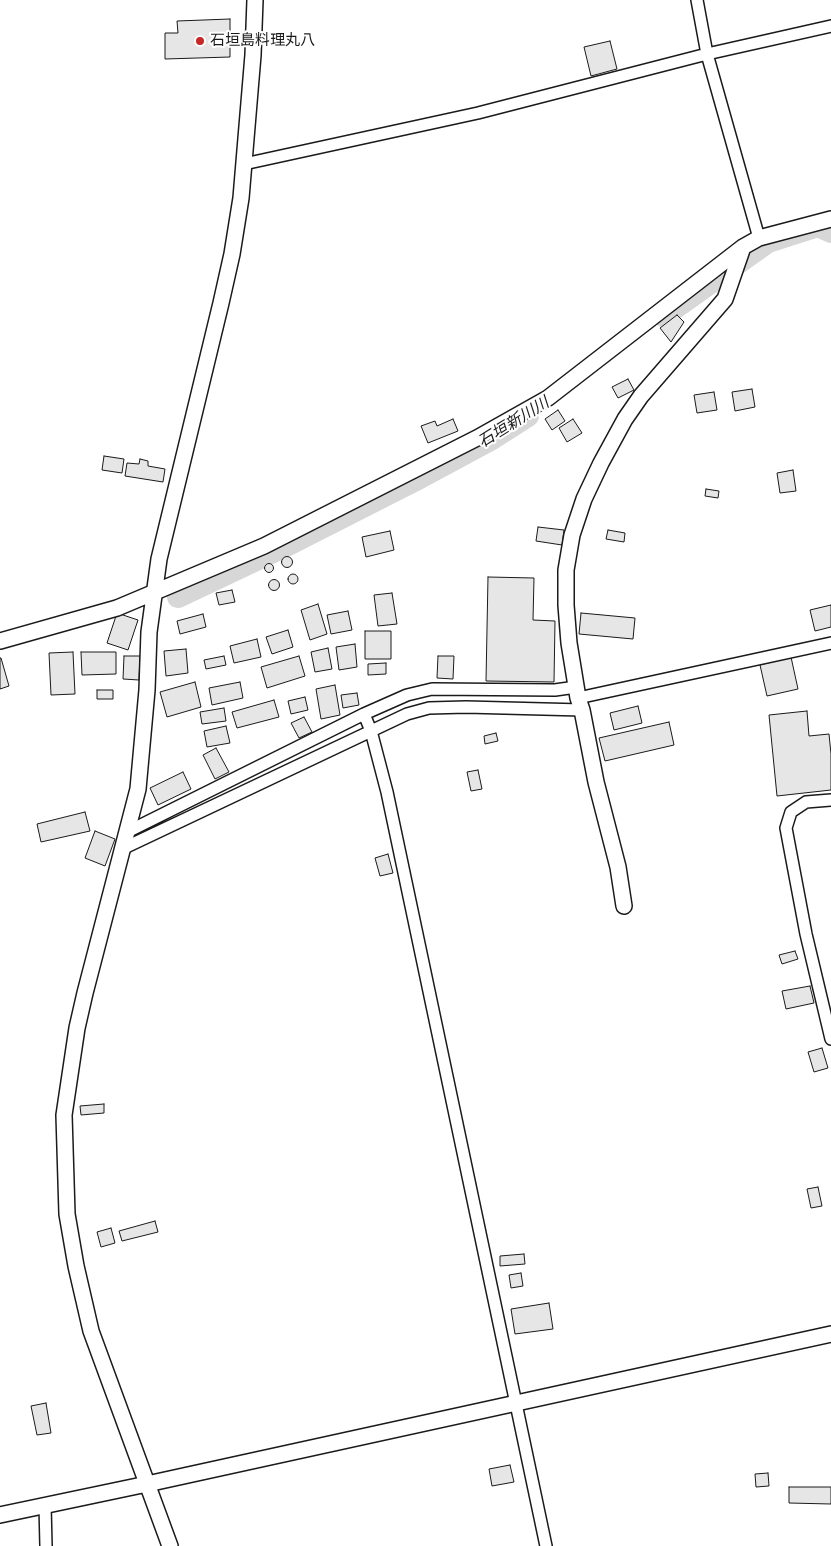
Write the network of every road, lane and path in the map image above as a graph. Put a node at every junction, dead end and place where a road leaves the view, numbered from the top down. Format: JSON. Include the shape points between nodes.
{"nodes":[{"id":1,"x":255,"y":0,"type":"edge"},
{"id":2,"x":697,"y":0,"type":"edge"},
{"id":3,"x":831,"y":26,"type":"edge"},
{"id":4,"x":707,"y":54,"type":"junction"},
{"id":5,"x":244,"y":164,"type":"junction"},
{"id":6,"x":831,"y":219,"type":"edge"},
{"id":7,"x":759,"y":238,"type":"junction"},
{"id":8,"x":743,"y":247,"type":"junction"},
{"id":9,"x":154,"y":592,"type":"junction"},
{"id":10,"x":0,"y":641,"type":"edge"},
{"id":11,"x":831,"y":642,"type":"edge"},
{"id":12,"x":578,"y":698,"type":"junction"},
{"id":13,"x":364,"y":714,"type":"junction"},
{"id":14,"x":371,"y":731,"type":"junction"},
{"id":15,"x":831,"y":800,"type":"edge"},
{"id":16,"x":127,"y":832,"type":"junction"},
{"id":17,"x":122,"y":849,"type":"junction"},
{"id":18,"x":624,"y":906,"type":"dead end"},
{"id":19,"x":831,"y":1039,"type":"edge"},
{"id":20,"x":831,"y":1334,"type":"edge"},
{"id":21,"x":515,"y":1403,"type":"junction"},
{"id":22,"x":147,"y":1484,"type":"junction"},
{"id":23,"x":45,"y":1505,"type":"junction"},
{"id":24,"x":0,"y":1515,"type":"edge"},
{"id":25,"x":46,"y":1546,"type":"edge"},
{"id":26,"x":170,"y":1546,"type":"edge"},
{"id":27,"x":546,"y":1546,"type":"edge"}],
"edges":[{"from":1,"to":5,"type":"street"},
{"from":2,"to":4,"type":"street"},
{"from":3,"to":4,"type":"street"},
{"from":4,"to":5,"type":"street","via":[[478,113]]},
{"from":4,"to":7,"type":"street"},
{"from":5,"to":9,"type":"street","via":[[232,254],[159,559]]},
{"from":6,"to":7,"type":"street"},
{"from":7,"to":8,"type":"street"},
{"from":8,"to":9,"type":"street","via":[[548,398],[477,438],[264,546]]},
{"from":8,"to":12,"type":"street","via":[[725,299],[630,411],[584,500],[572,535],[566,570],[569,643]]},
{"from":9,"to":10,"type":"street","via":[[117,608]]},
{"from":9,"to":16,"type":"street","via":[[138,789]]},
{"from":11,"to":12,"type":"street"},
{"from":12,"to":13,"type":"street","via":[[556,690],[432,689]]},
{"from":12,"to":14,"type":"street","via":[[428,708]]},
{"from":12,"to":18,"type":"street","via":[[618,867]]},
{"from":13,"to":14,"type":"street"},
{"from":13,"to":16,"type":"street"},
{"from":14,"to":17,"type":"street"},
{"from":14,"to":21,"type":"street","via":[[389,802]]},
{"from":15,"to":19,"type":"street","via":[[806,802],[791,812],[786,828],[806,934]]},
{"from":16,"to":17,"type":"street"},
{"from":17,"to":22,"type":"street","via":[[77,1028],[64,1115],[65,1172],[67,1214],[91,1330]]},
{"from":20,"to":21,"type":"street"},
{"from":21,"to":22,"type":"street"},
{"from":21,"to":27,"type":"street"},
{"from":22,"to":23,"type":"street"},
{"from":22,"to":26,"type":"street"},
{"from":23,"to":24,"type":"street"},
{"from":23,"to":25,"type":"street"}]}
